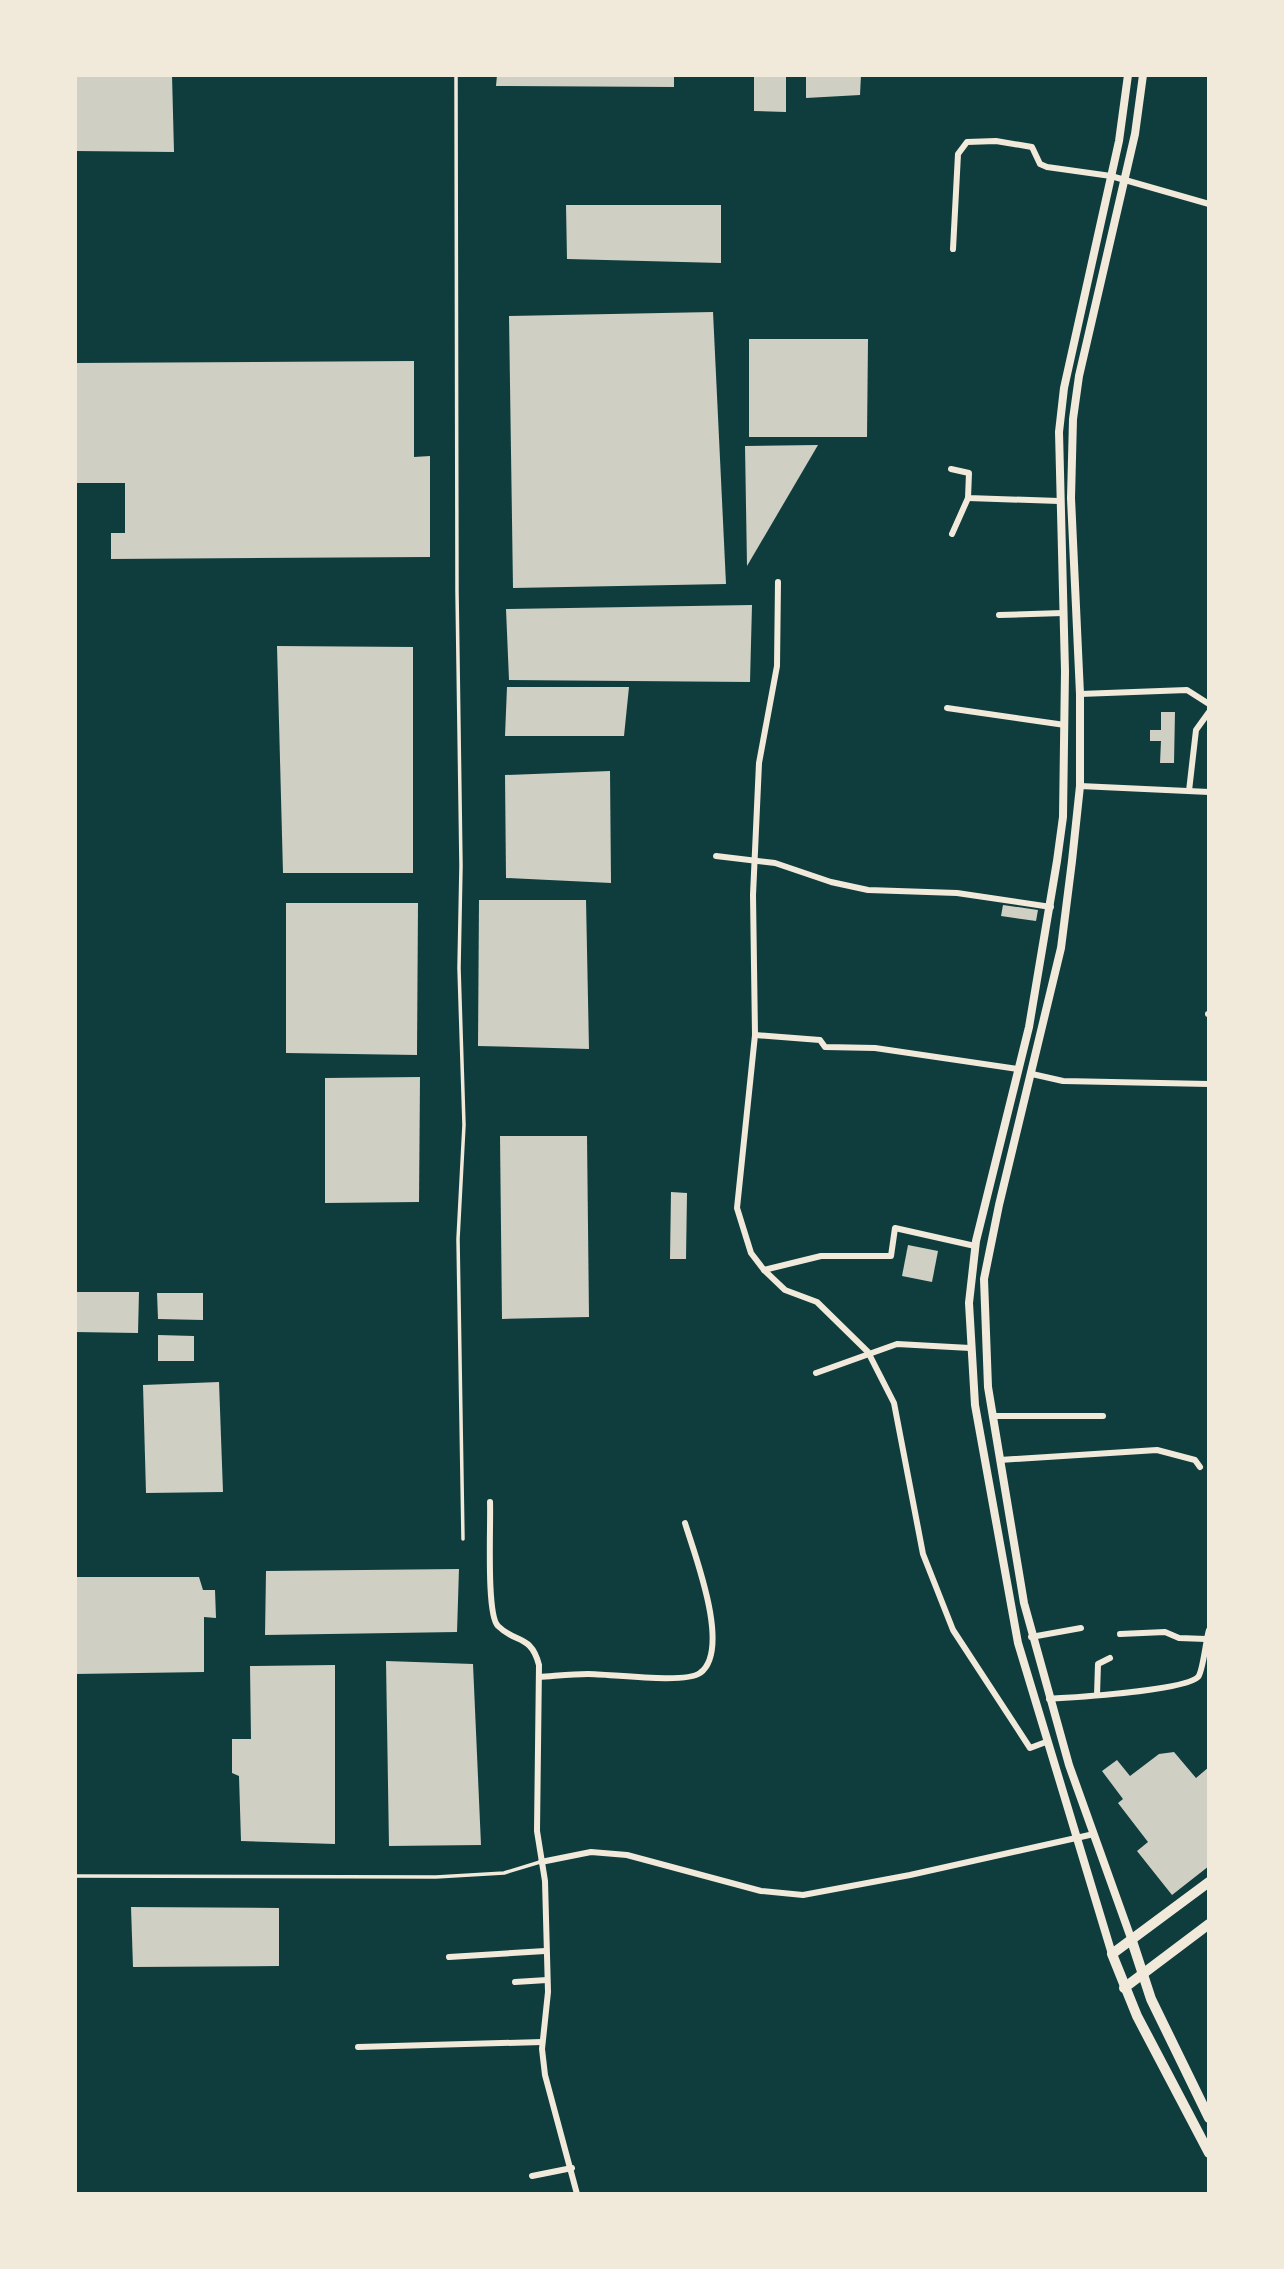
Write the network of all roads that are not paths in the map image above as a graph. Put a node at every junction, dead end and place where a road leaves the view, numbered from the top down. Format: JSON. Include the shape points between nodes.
{"nodes":[{"id":1,"x":456,"y":75,"type":"edge"},
{"id":2,"x":1128,"y":75,"type":"edge"},
{"id":3,"x":1143,"y":75,"type":"edge"},
{"id":4,"x":1111,"y":176,"type":"junction"},
{"id":5,"x":1125,"y":182,"type":"junction"},
{"id":6,"x":1209,"y":204,"type":"edge"},
{"id":7,"x":953,"y":249,"type":"dead end"},
{"id":8,"x":951,"y":469,"type":"dead end"},
{"id":9,"x":968,"y":498,"type":"junction"},
{"id":10,"x":1059,"y":501,"type":"junction"},
{"id":11,"x":952,"y":534,"type":"dead end"},
{"id":12,"x":778,"y":582,"type":"dead end"},
{"id":13,"x":1063,"y":613,"type":"junction"},
{"id":14,"x":999,"y":615,"type":"dead end"},
{"id":15,"x":1080,"y":694,"type":"junction"},
{"id":16,"x":1209,"y":704,"type":"edge"},
{"id":17,"x":947,"y":708,"type":"dead end"},
{"id":18,"x":1209,"y":712,"type":"edge"},
{"id":19,"x":1065,"y":723,"type":"junction"},
{"id":20,"x":1079,"y":723,"type":"junction"},
{"id":21,"x":1080,"y":786,"type":"junction"},
{"id":22,"x":1189,"y":791,"type":"junction"},
{"id":23,"x":1209,"y":792,"type":"edge"},
{"id":24,"x":716,"y":856,"type":"dead end"},
{"id":25,"x":754,"y":858,"type":"junction"},
{"id":26,"x":1051,"y":907,"type":"junction"},
{"id":27,"x":755,"y":1035,"type":"junction"},
{"id":28,"x":1018,"y":1069,"type":"junction"},
{"id":29,"x":1032,"y":1074,"type":"junction"},
{"id":30,"x":1209,"y":1084,"type":"edge"},
{"id":31,"x":975,"y":1246,"type":"junction"},
{"id":32,"x":971,"y":1267,"type":"junction"},
{"id":33,"x":986,"y":1268,"type":"junction"},
{"id":34,"x":764,"y":1270,"type":"junction"},
{"id":35,"x":985,"y":1331,"type":"junction"},
{"id":36,"x":970,"y":1332,"type":"junction"},
{"id":37,"x":970,"y":1348,"type":"junction"},
{"id":38,"x":869,"y":1352,"type":"junction"},
{"id":39,"x":816,"y":1373,"type":"dead end"},
{"id":40,"x":993,"y":1416,"type":"junction"},
{"id":41,"x":1103,"y":1416,"type":"dead end"},
{"id":42,"x":1000,"y":1460,"type":"junction"},
{"id":43,"x":1200,"y":1467,"type":"dead end"},
{"id":44,"x":491,"y":1502,"type":"dead end"},
{"id":45,"x":685,"y":1523,"type":"dead end"},
{"id":46,"x":463,"y":1539,"type":"dead end"},
{"id":47,"x":1082,"y":1628,"type":"dead end"},
{"id":48,"x":1209,"y":1630,"type":"edge"},
{"id":49,"x":1120,"y":1634,"type":"dead end"},
{"id":50,"x":1031,"y":1637,"type":"junction"},
{"id":51,"x":1206,"y":1639,"type":"junction"},
{"id":52,"x":1110,"y":1658,"type":"dead end"},
{"id":53,"x":539,"y":1677,"type":"junction"},
{"id":54,"x":1097,"y":1695,"type":"junction"},
{"id":55,"x":1049,"y":1699,"type":"junction"},
{"id":56,"x":1046,"y":1742,"type":"junction"},
{"id":57,"x":1094,"y":1834,"type":"junction"},
{"id":58,"x":1076,"y":1837,"type":"junction"},
{"id":59,"x":541,"y":1862,"type":"junction"},
{"id":60,"x":75,"y":1876,"type":"edge"},
{"id":61,"x":1209,"y":1882,"type":"edge"},
{"id":62,"x":1209,"y":1924,"type":"edge"},
{"id":63,"x":1132,"y":1941,"type":"junction"},
{"id":64,"x":545,"y":1951,"type":"junction"},
{"id":65,"x":1112,"y":1954,"type":"junction"},
{"id":66,"x":449,"y":1957,"type":"dead end"},
{"id":67,"x":1143,"y":1975,"type":"junction"},
{"id":68,"x":547,"y":1980,"type":"junction"},
{"id":69,"x":515,"y":1982,"type":"dead end"},
{"id":70,"x":1124,"y":1988,"type":"junction"},
{"id":71,"x":542,"y":2042,"type":"junction"},
{"id":72,"x":358,"y":2048,"type":"dead end"},
{"id":73,"x":1209,"y":2118,"type":"edge"},
{"id":74,"x":1209,"y":2153,"type":"edge"},
{"id":75,"x":572,"y":2168,"type":"junction"},
{"id":76,"x":532,"y":2176,"type":"dead end"},
{"id":77,"x":577,"y":2194,"type":"edge"}],
"edges":[{"from":1,"to":46,"type":"lane","via":[[459,968],[464,1125],[458,1239]]},
{"from":2,"to":4,"type":"street"},
{"from":3,"to":5,"type":"street"},
{"from":4,"to":5,"type":"street"},
{"from":4,"to":7,"type":"street","via":[[1040,164],[1034,149],[1020,144],[967,142],[958,154]]},
{"from":4,"to":10,"type":"street","via":[[1064,388],[1057,450]]},
{"from":5,"to":6,"type":"street"},
{"from":5,"to":15,"type":"street","via":[[1073,419],[1071,498]]},
{"from":8,"to":9,"type":"street","via":[[969,473]]},
{"from":9,"to":10,"type":"street"},
{"from":9,"to":11,"type":"street"},
{"from":10,"to":13,"type":"street"},
{"from":12,"to":25,"type":"street","via":[[777,666],[759,763]]},
{"from":13,"to":14,"type":"street"},
{"from":13,"to":19,"type":"street"},
{"from":15,"to":16,"type":"street","via":[[1187,690]]},
{"from":15,"to":20,"type":"street"},
{"from":17,"to":19,"type":"street"},
{"from":18,"to":22,"type":"street","via":[[1196,730]]},
{"from":19,"to":20,"type":"street"},
{"from":19,"to":26,"type":"street","via":[[1063,817]]},
{"from":20,"to":21,"type":"street"},
{"from":21,"to":22,"type":"street"},
{"from":21,"to":29,"type":"street","via":[[1060,948]]},
{"from":22,"to":23,"type":"street"},
{"from":24,"to":25,"type":"street"},
{"from":25,"to":26,"type":"street","via":[[846,886],[957,893]]},
{"from":25,"to":27,"type":"street"},
{"from":26,"to":28,"type":"street"},
{"from":27,"to":28,"type":"street","via":[[820,1040],[834,1049],[875,1048]]},
{"from":27,"to":34,"type":"street","via":[[737,1208],[751,1253]]},
{"from":28,"to":31,"type":"street"},
{"from":29,"to":30,"type":"street","via":[[1063,1081]]},
{"from":29,"to":33,"type":"street"},
{"from":31,"to":32,"type":"street"},
{"from":31,"to":34,"type":"street","via":[[895,1227],[891,1256],[821,1256]]},
{"from":32,"to":33,"type":"street"},
{"from":32,"to":36,"type":"street"},
{"from":33,"to":35,"type":"street"},
{"from":34,"to":38,"type":"street","via":[[785,1290],[817,1302]]},
{"from":35,"to":36,"type":"street"},
{"from":35,"to":40,"type":"street"},
{"from":36,"to":37,"type":"street"},
{"from":37,"to":38,"type":"street","via":[[906,1344]]},
{"from":37,"to":56,"type":"street","via":[[979,1432],[1009,1601]]},
{"from":38,"to":39,"type":"street"},
{"from":38,"to":56,"type":"street","via":[[894,1403],[923,1554],[953,1630],[1030,1748]]},
{"from":40,"to":41,"type":"street"},
{"from":40,"to":42,"type":"street"},
{"from":42,"to":43,"type":"street","via":[[1157,1450],[1195,1460]]},
{"from":42,"to":50,"type":"street"},
{"from":44,"to":53,"type":"street","via":[[494,1621],[530,1644]]},
{"from":45,"to":53,"type":"street","via":[[706,1585],[712,1651],[704,1670],[680,1679],[588,1674]]},
{"from":47,"to":50,"type":"street"},
{"from":48,"to":51,"type":"street"},
{"from":49,"to":51,"type":"street","via":[[1165,1632],[1179,1638]]},
{"from":50,"to":55,"type":"street"},
{"from":51,"to":54,"type":"street","via":[[1201,1673],[1193,1680]]},
{"from":52,"to":54,"type":"street","via":[[1098,1664]]},
{"from":53,"to":59,"type":"street","via":[[537,1831]]},
{"from":54,"to":55,"type":"street"},
{"from":55,"to":57,"type":"street"},
{"from":56,"to":58,"type":"street"},
{"from":57,"to":58,"type":"street"},
{"from":57,"to":63,"type":"street"},
{"from":58,"to":59,"type":"street","via":[[803,1895],[761,1891],[627,1855],[591,1852]]},
{"from":58,"to":65,"type":"street"},
{"from":59,"to":60,"type":"lane","via":[[504,1873],[436,1877]]},
{"from":59,"to":64,"type":"street"},
{"from":61,"to":63,"type":"main road"},
{"from":62,"to":67,"type":"main road"},
{"from":63,"to":65,"type":"main road"},
{"from":63,"to":67,"type":"main road"},
{"from":64,"to":66,"type":"street"},
{"from":64,"to":68,"type":"street"},
{"from":65,"to":70,"type":"main road"},
{"from":67,"to":70,"type":"main road"},
{"from":67,"to":73,"type":"main road"},
{"from":68,"to":69,"type":"street"},
{"from":68,"to":71,"type":"street"},
{"from":70,"to":74,"type":"main road"},
{"from":71,"to":72,"type":"street"},
{"from":71,"to":75,"type":"street","via":[[545,2075]]},
{"from":75,"to":76,"type":"street"},
{"from":75,"to":77,"type":"street"}]}
